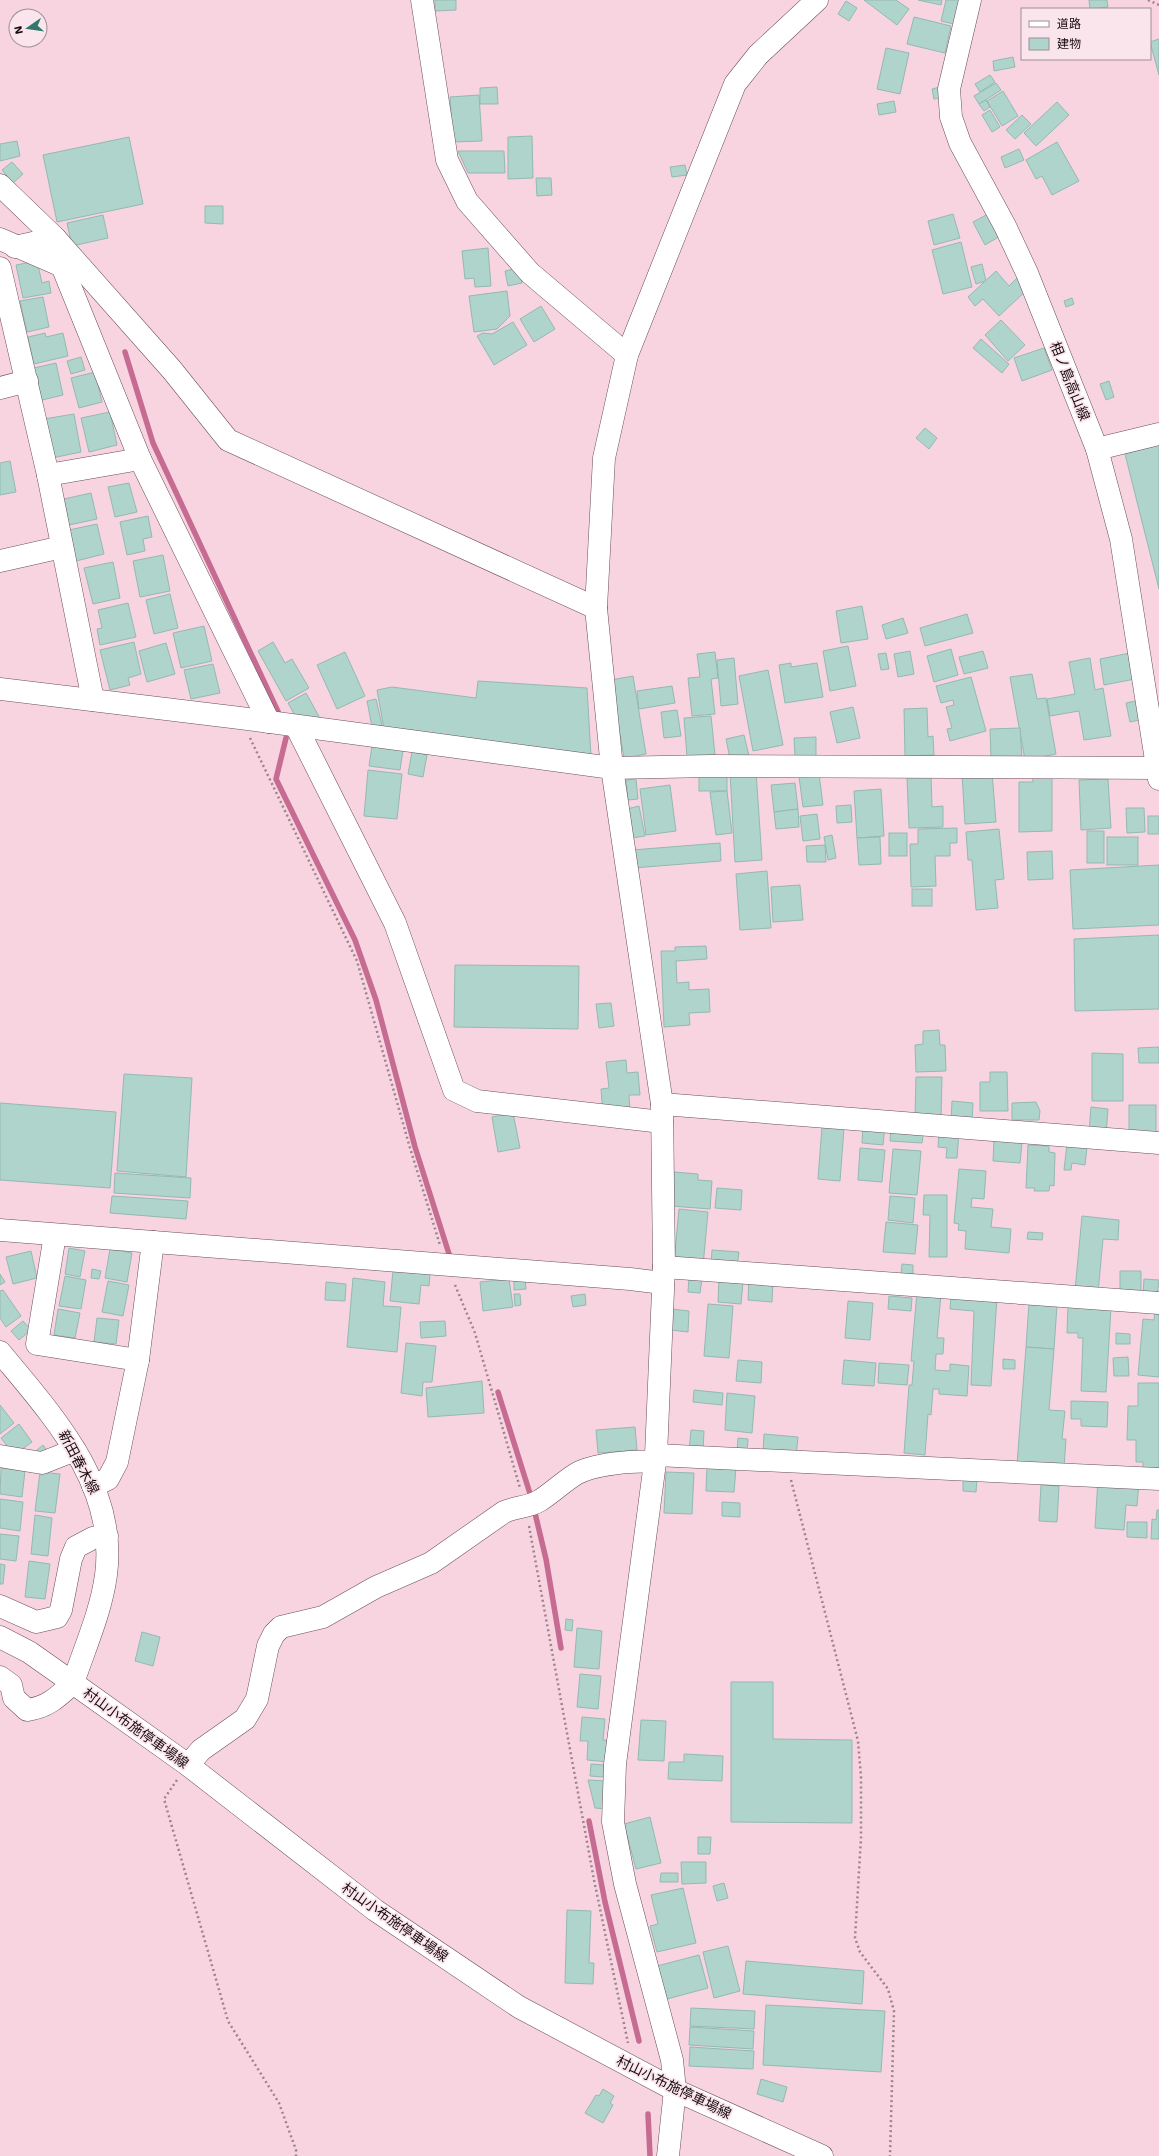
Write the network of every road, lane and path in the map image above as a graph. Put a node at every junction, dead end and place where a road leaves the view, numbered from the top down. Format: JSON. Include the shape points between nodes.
{"nodes":[{"id":1,"x":422,"y":0,"type":"edge"},
{"id":2,"x":817,"y":0,"type":"edge"},
{"id":3,"x":970,"y":0,"type":"edge"},
{"id":4,"x":1148,"y":0,"type":"edge"},
{"id":5,"x":1159,"y":5,"type":"edge"},
{"id":6,"x":0,"y":185,"type":"edge"},
{"id":7,"x":55,"y":238,"type":"junction"},
{"id":8,"x":8,"y":243,"type":"edge"},
{"id":9,"x":0,"y":268,"type":"edge"},
{"id":10,"x":627,"y":355,"type":"junction"},
{"id":11,"x":27,"y":381,"type":"junction"},
{"id":12,"x":0,"y":388,"type":"edge"},
{"id":13,"x":1159,"y":434,"type":"edge"},
{"id":14,"x":1097,"y":449,"type":"junction"},
{"id":15,"x":140,"y":459,"type":"junction"},
{"id":16,"x":48,"y":475,"type":"junction"},
{"id":17,"x":62,"y":547,"type":"junction"},
{"id":18,"x":0,"y":561,"type":"edge"},
{"id":19,"x":596,"y":608,"type":"junction"},
{"id":20,"x":0,"y":689,"type":"edge"},
{"id":21,"x":93,"y":700,"type":"junction"},
{"id":22,"x":240,"y":718,"type":"junction"},
{"id":23,"x":268,"y":722,"type":"junction"},
{"id":24,"x":296,"y":726,"type":"junction"},
{"id":25,"x":612,"y":768,"type":"junction"},
{"id":26,"x":1158,"y":772,"type":"edge"},
{"id":27,"x":662,"y":1113,"type":"junction"},
{"id":28,"x":1159,"y":1142,"type":"edge"},
{"id":29,"x":0,"y":1230,"type":"edge"},
{"id":30,"x":55,"y":1235,"type":"junction"},
{"id":31,"x":153,"y":1242,"type":"junction"},
{"id":32,"x":446,"y":1265,"type":"junction"},
{"id":33,"x":664,"y":1275,"type":"junction"},
{"id":34,"x":1159,"y":1303,"type":"edge"},
{"id":35,"x":0,"y":1352,"type":"edge"},
{"id":36,"x":138,"y":1360,"type":"junction"},
{"id":37,"x":75,"y":1450,"type":"junction"},
{"id":38,"x":0,"y":1456,"type":"edge"},
{"id":39,"x":655,"y":1458,"type":"junction"},
{"id":40,"x":786,"y":1460,"type":"junction"},
{"id":41,"x":1159,"y":1479,"type":"edge"},
{"id":42,"x":93,"y":1486,"type":"junction"},
{"id":43,"x":530,"y":1504,"type":"junction"},
{"id":44,"x":107,"y":1536,"type":"junction"},
{"id":45,"x":0,"y":1606,"type":"edge"},
{"id":46,"x":0,"y":1637,"type":"edge"},
{"id":47,"x":0,"y":1676,"type":"edge"},
{"id":48,"x":73,"y":1683,"type":"junction"},
{"id":49,"x":188,"y":1765,"type":"junction"},
{"id":50,"x":629,"y":2046,"type":"dead end"},
{"id":51,"x":675,"y":2090,"type":"junction"},
{"id":52,"x":296,"y":2156,"type":"edge"},
{"id":53,"x":668,"y":2156,"type":"edge"},
{"id":54,"x":822,"y":2156,"type":"edge"},
{"id":55,"x":890,"y":2156,"type":"edge"}],
"edges":[{"from":1,"to":10,"type":"street","via":[[447,160],[467,201],[530,273]]},
{"from":2,"to":10,"type":"street","via":[[758,55],[735,84]]},
{"from":3,"to":14,"type":"street","name":"相ノ島高山線","via":[[949,89],[951,117],[960,143],[1027,273]]},
{"from":4,"to":5,"type":"path"},
{"from":6,"to":7,"type":"street"},
{"from":7,"to":8,"type":"street"},
{"from":7,"to":19,"type":"street","via":[[172,370],[228,440]]},
{"from":8,"to":15,"type":"street","via":[[62,266]]},
{"from":9,"to":11,"type":"street"},
{"from":10,"to":19,"type":"street","via":[[604,458]]},
{"from":11,"to":12,"type":"street"},
{"from":11,"to":16,"type":"street"},
{"from":13,"to":14,"type":"street"},
{"from":14,"to":26,"type":"street","name":"相ノ島高山線","via":[[1121,539]]},
{"from":15,"to":16,"type":"street"},
{"from":15,"to":23,"type":"street"},
{"from":16,"to":17,"type":"street"},
{"from":17,"to":18,"type":"street"},
{"from":17,"to":21,"type":"street"},
{"from":19,"to":25,"type":"street"},
{"from":20,"to":21,"type":"street"},
{"from":21,"to":22,"type":"street"},
{"from":22,"to":23,"type":"street"},
{"from":22,"to":32,"type":"path","via":[[357,961]]},
{"from":23,"to":24,"type":"street"},
{"from":24,"to":25,"type":"street"},
{"from":24,"to":27,"type":"street","via":[[395,923],[454,1090],[477,1101]]},
{"from":25,"to":26,"type":"street","via":[[719,766]]},
{"from":25,"to":27,"type":"street"},
{"from":27,"to":28,"type":"street"},
{"from":27,"to":33,"type":"street"},
{"from":29,"to":30,"type":"street"},
{"from":30,"to":31,"type":"street"},
{"from":30,"to":36,"type":"street","via":[[37,1344]]},
{"from":31,"to":32,"type":"street"},
{"from":31,"to":36,"type":"street"},
{"from":32,"to":33,"type":"street"},
{"from":32,"to":43,"type":"path","via":[[475,1333]]},
{"from":33,"to":34,"type":"street"},
{"from":33,"to":39,"type":"street"},
{"from":35,"to":37,"type":"street","name":"新田春木線","via":[[57,1421]]},
{"from":36,"to":42,"type":"street","via":[[117,1462],[108,1479]]},
{"from":37,"to":38,"type":"street","via":[[42,1463]]},
{"from":37,"to":42,"type":"street","name":"新田春木線"},
{"from":39,"to":40,"type":"street"},
{"from":39,"to":43,"type":"street","via":[[583,1470]]},
{"from":39,"to":51,"type":"street","via":[[615,1764],[613,1822],[624,1884],[672,2060]]},
{"from":40,"to":41,"type":"street"},
{"from":40,"to":55,"type":"path","via":[[858,1741],[861,1838],[855,1938],[860,1952],[888,1989],[894,2011]]},
{"from":42,"to":44,"type":"street","name":"新田春木線"},
{"from":43,"to":49,"type":"street","via":[[504,1512],[431,1563],[376,1587],[323,1617],[282,1627],[274,1634],[268,1646],[257,1699],[245,1720],[201,1750]]},
{"from":43,"to":50,"type":"path","via":[[594,1880]]},
{"from":44,"to":45,"type":"street","via":[[93,1538],[76,1547],[71,1559],[61,1610],[57,1617],[36,1622]]},
{"from":44,"to":48,"type":"street","name":"新田春木線","via":[[106,1576],[100,1605]]},
{"from":46,"to":48,"type":"street","name":"村山小布施停車場線","via":[[29,1652]]},
{"from":47,"to":48,"type":"street","via":[[11,1684],[14,1698],[26,1710],[42,1708]]},
{"from":48,"to":49,"type":"street","name":"村山小布施停車場線"},
{"from":49,"to":51,"type":"street","name":"村山小布施停車場線","via":[[375,1910],[519,2007]]},
{"from":49,"to":52,"type":"path","via":[[164,1798],[228,2021],[279,2103]]},
{"from":51,"to":53,"type":"street"},
{"from":51,"to":54,"type":"street","name":"村山小布施停車場線"}]}
